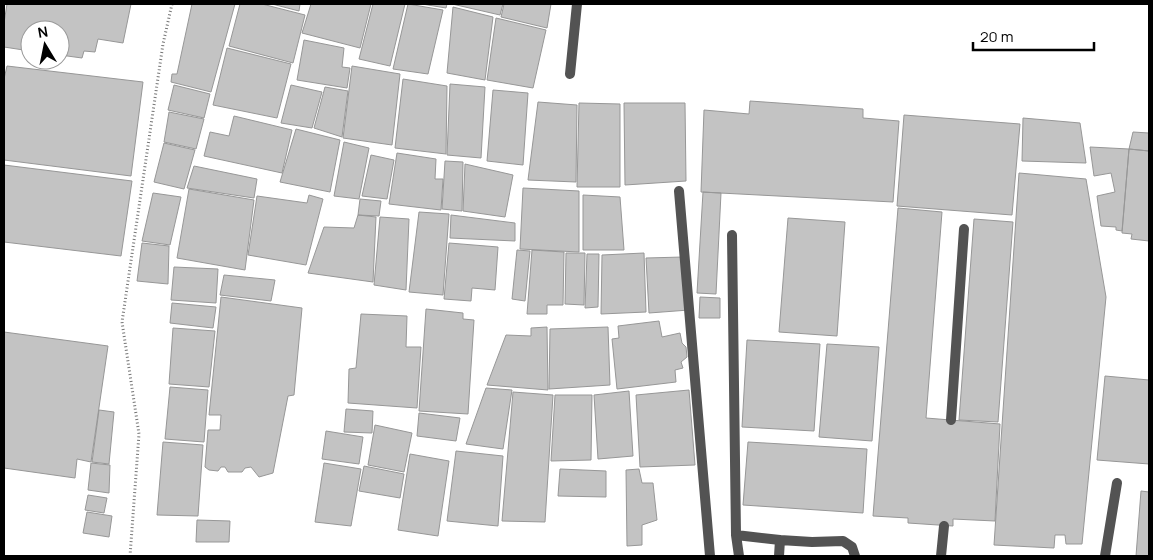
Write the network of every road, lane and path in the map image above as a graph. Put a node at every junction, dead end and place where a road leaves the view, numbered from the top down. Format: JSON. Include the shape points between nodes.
{"nodes":[{"id":1,"x":172,"y":4,"type":"edge"},
{"id":2,"x":577,"y":4,"type":"edge"},
{"id":3,"x":570,"y":74,"type":"dead end"},
{"id":4,"x":678,"y":191,"type":"dead end"},
{"id":5,"x":964,"y":229,"type":"dead end"},
{"id":6,"x":732,"y":235,"type":"dead end"},
{"id":7,"x":951,"y":420,"type":"dead end"},
{"id":8,"x":1117,"y":483,"type":"dead end"},
{"id":9,"x":944,"y":526,"type":"dead end"},
{"id":10,"x":736,"y":535,"type":"junction"},
{"id":11,"x":780,"y":540,"type":"junction"},
{"id":12,"x":130,"y":556,"type":"edge"},
{"id":13,"x":710,"y":556,"type":"edge"},
{"id":14,"x":740,"y":556,"type":"edge"},
{"id":15,"x":779,"y":556,"type":"edge"},
{"id":16,"x":855,"y":556,"type":"edge"},
{"id":17,"x":941,"y":556,"type":"edge"},
{"id":18,"x":1105,"y":556,"type":"edge"}],
"edges":[{"from":1,"to":12,"type":"path","via":[[163,44],[122,322],[139,434]]},
{"from":2,"to":3,"type":"street"},
{"from":4,"to":13,"type":"street"},
{"from":5,"to":7,"type":"street"},
{"from":6,"to":10,"type":"street"},
{"from":8,"to":18,"type":"street"},
{"from":9,"to":17,"type":"street"},
{"from":10,"to":11,"type":"street"},
{"from":10,"to":14,"type":"street"},
{"from":11,"to":15,"type":"street"},
{"from":11,"to":16,"type":"street","via":[[843,541],[852,547]]}]}
